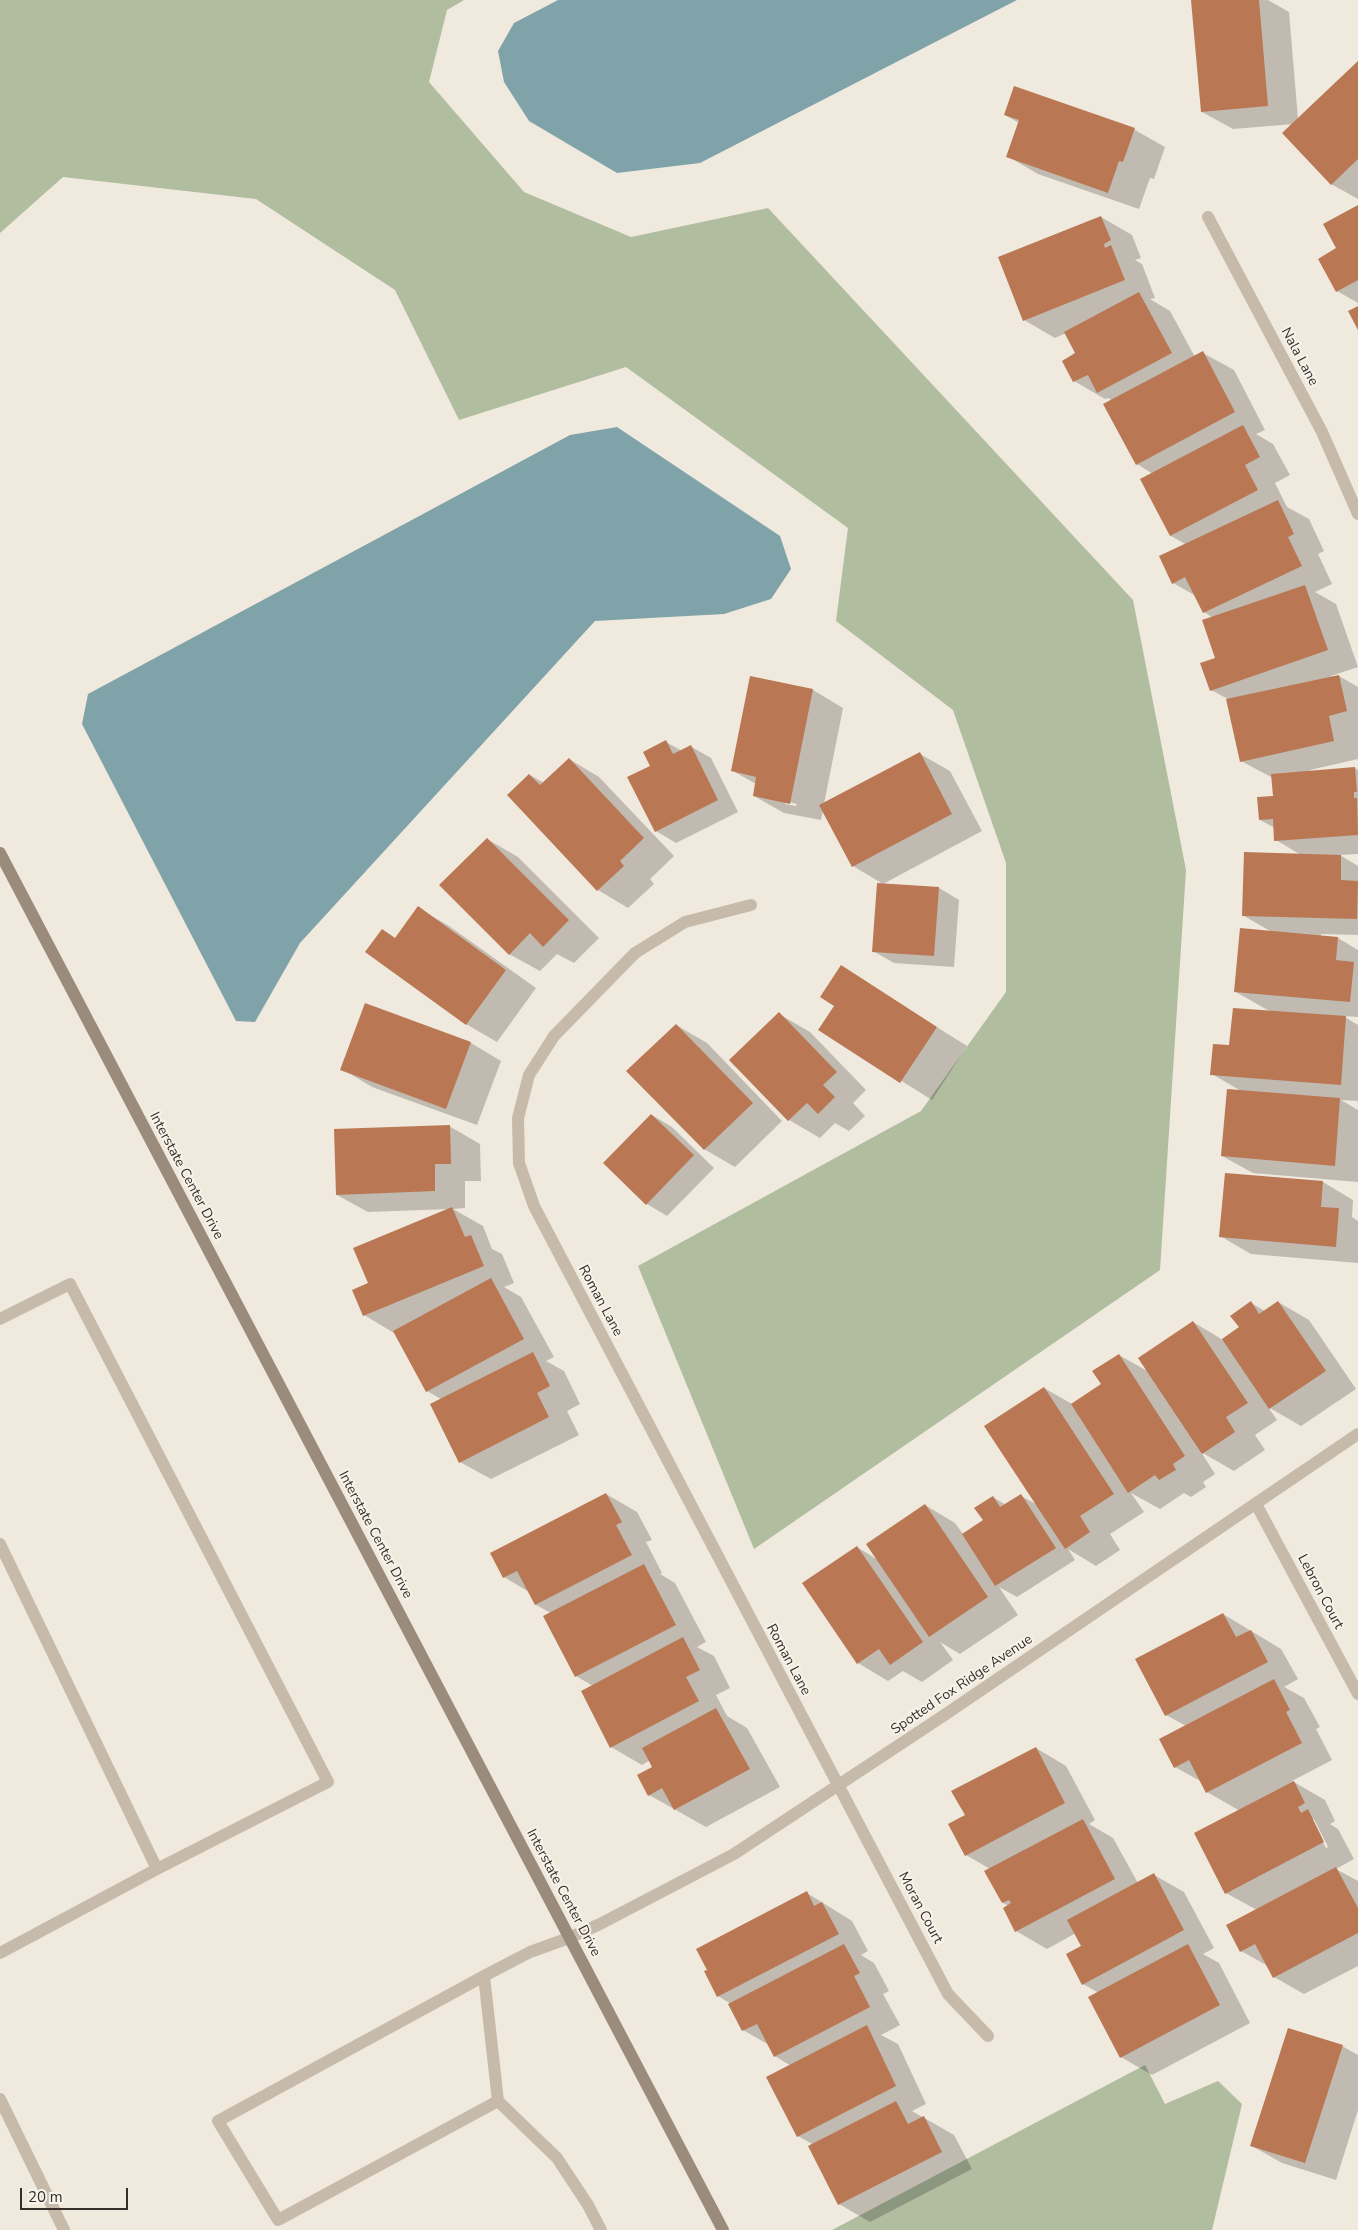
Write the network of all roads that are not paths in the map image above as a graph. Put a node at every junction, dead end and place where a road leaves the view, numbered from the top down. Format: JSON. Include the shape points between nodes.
{"nodes":[{"id":1,"x":1208,"y":217,"type":"dead end"},
{"id":2,"x":1358,"y":514,"type":"edge"},
{"id":3,"x":0,"y":853,"type":"edge"},
{"id":4,"x":751,"y":905,"type":"dead end"},
{"id":5,"x":0,"y":1319,"type":"edge"},
{"id":6,"x":1358,"y":1434,"type":"edge"},
{"id":7,"x":1256,"y":1504,"type":"junction"},
{"id":8,"x":0,"y":1544,"type":"edge"},
{"id":9,"x":1358,"y":1694,"type":"edge"},
{"id":10,"x":838,"y":1786,"type":"junction"},
{"id":11,"x":157,"y":1869,"type":"junction"},
{"id":12,"x":569,"y":1938,"type":"junction"},
{"id":13,"x":0,"y":1953,"type":"edge"},
{"id":14,"x":484,"y":1976,"type":"junction"},
{"id":15,"x":988,"y":2036,"type":"dead end"},
{"id":16,"x":0,"y":2099,"type":"edge"},
{"id":17,"x":498,"y":2101,"type":"junction"},
{"id":18,"x":277,"y":2225,"type":"edge"},
{"id":19,"x":64,"y":2230,"type":"edge"},
{"id":20,"x":601,"y":2230,"type":"edge"},
{"id":21,"x":723,"y":2230,"type":"edge"}],
"edges":[{"from":1,"to":2,"type":"street","name":"Nala Lane","via":[[1322,432]]},
{"from":3,"to":12,"type":"street","name":"Interstate Center Drive"},
{"from":4,"to":10,"type":"street","name":"Roman Lane","via":[[685,922],[635,953],[554,1036],[529,1075],[518,1118],[519,1164],[534,1206]]},
{"from":5,"to":11,"type":"street","via":[[70,1284],[328,1782]]},
{"from":6,"to":7,"type":"street","name":"Spotted Fox Ridge Avenue"},
{"from":7,"to":9,"type":"street","name":"Lebron Court"},
{"from":7,"to":10,"type":"street","name":"Spotted Fox Ridge Avenue"},
{"from":8,"to":11,"type":"street"},
{"from":10,"to":12,"type":"street","name":"Spotted Fox Ridge Avenue","via":[[734,1854]]},
{"from":10,"to":15,"type":"street","name":"Moran Court","via":[[948,1994]]},
{"from":11,"to":13,"type":"street"},
{"from":12,"to":14,"type":"street","name":"Spotted Fox Ridge Avenue","via":[[530,1952]]},
{"from":12,"to":21,"type":"street","name":"Interstate Center Drive"},
{"from":14,"to":17,"type":"street"},
{"from":14,"to":18,"type":"street","name":"Spotted Fox Ridge Avenue","via":[[218,2121]]},
{"from":16,"to":19,"type":"street"},
{"from":17,"to":18,"type":"street"},
{"from":17,"to":20,"type":"street","via":[[557,2158]]}]}
